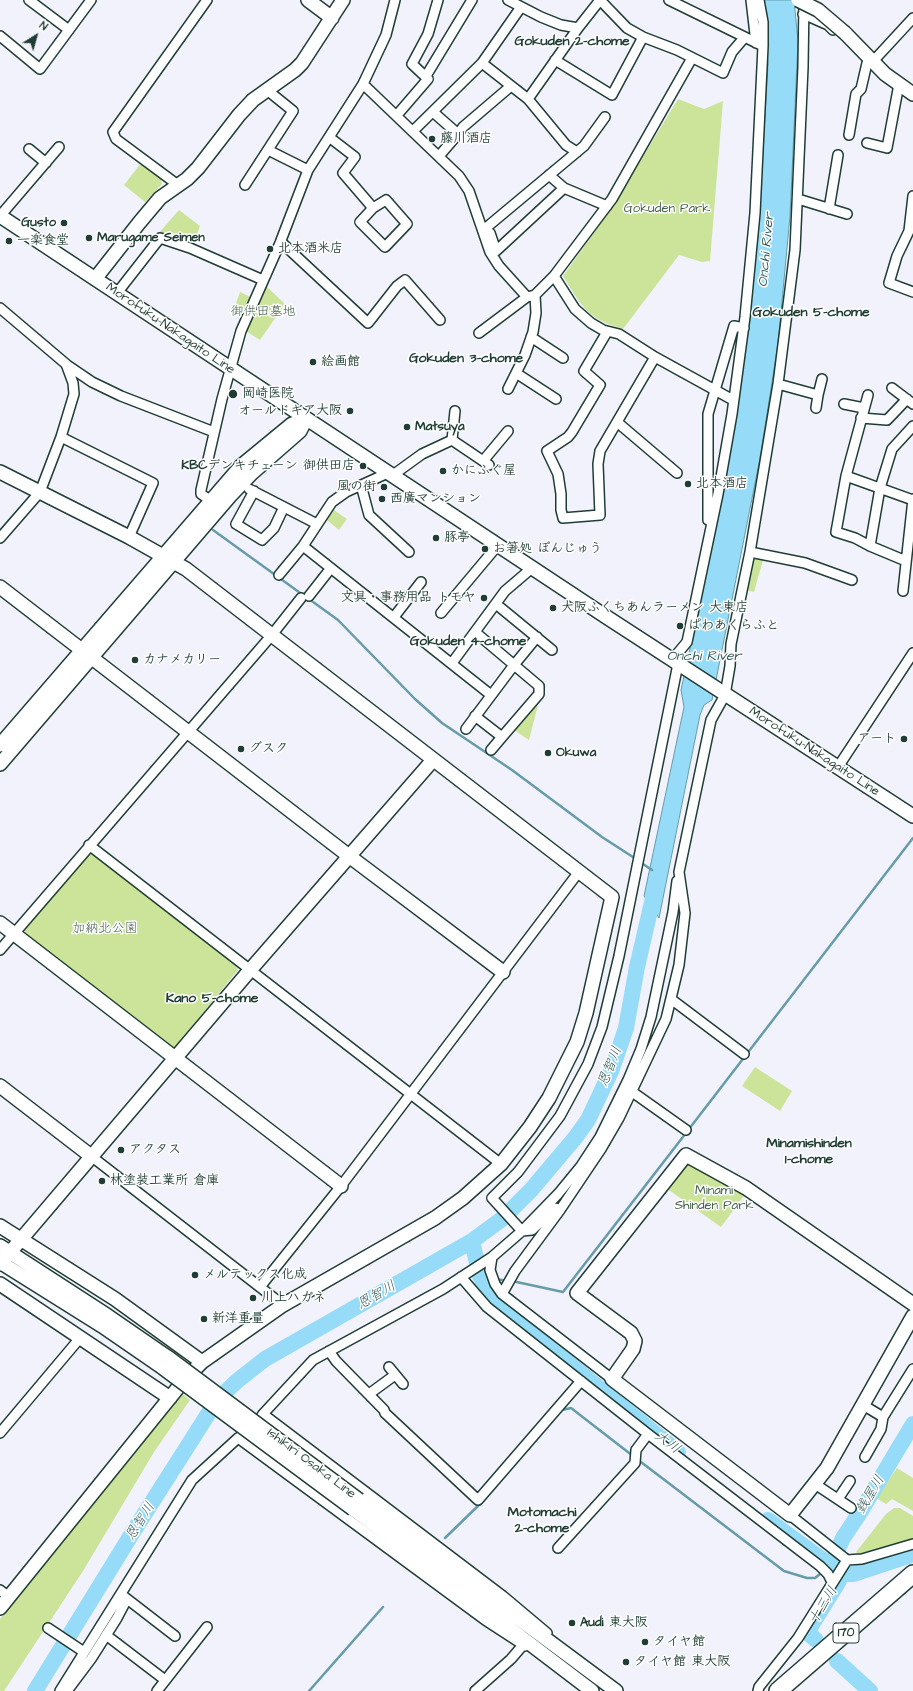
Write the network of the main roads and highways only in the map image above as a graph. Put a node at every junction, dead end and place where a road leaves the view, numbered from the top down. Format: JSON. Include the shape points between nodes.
{"nodes":[{"id":1,"x":913,"y":1574,"type":"edge"},
{"id":2,"x":778,"y":1691,"type":"edge"}],
"edges":[{"from":1,"to":2,"type":"highway","number":"170"}]}
